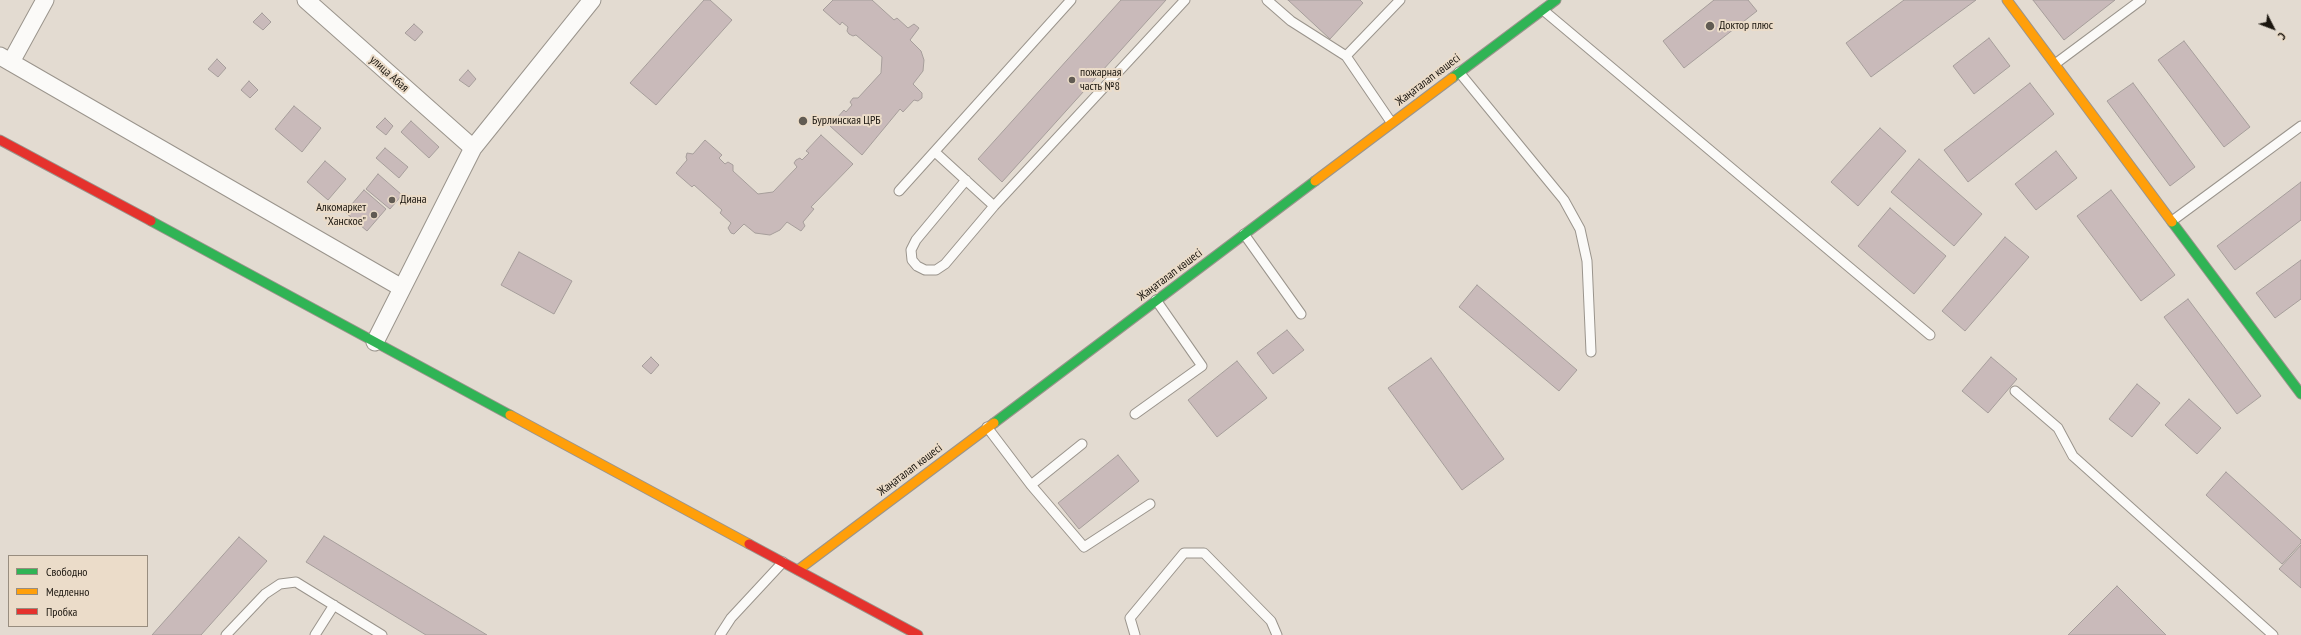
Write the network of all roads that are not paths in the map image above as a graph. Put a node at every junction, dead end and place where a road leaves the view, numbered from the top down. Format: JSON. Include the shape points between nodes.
{"nodes":[{"id":1,"x":45,"y":0,"type":"edge"},
{"id":2,"x":306,"y":0,"type":"edge"},
{"id":3,"x":592,"y":0,"type":"edge"},
{"id":4,"x":1071,"y":0,"type":"edge"},
{"id":5,"x":1185,"y":0,"type":"edge"},
{"id":6,"x":1267,"y":0,"type":"edge"},
{"id":7,"x":1400,"y":0,"type":"edge"},
{"id":8,"x":1556,"y":0,"type":"edge"},
{"id":9,"x":2007,"y":0,"type":"edge"},
{"id":10,"x":2141,"y":0,"type":"edge"},
{"id":11,"x":1543,"y":10,"type":"junction"},
{"id":12,"x":1346,"y":56,"type":"junction"},
{"id":13,"x":5,"y":59,"type":"edge"},
{"id":14,"x":2055,"y":64,"type":"junction"},
{"id":15,"x":1459,"y":72,"type":"junction"},
{"id":16,"x":1392,"y":122,"type":"junction"},
{"id":17,"x":2301,"y":126,"type":"edge"},
{"id":18,"x":0,"y":140,"type":"edge"},
{"id":19,"x":473,"y":148,"type":"junction"},
{"id":20,"x":935,"y":152,"type":"junction"},
{"id":21,"x":966,"y":180,"type":"junction"},
{"id":22,"x":899,"y":192,"type":"dead end"},
{"id":23,"x":994,"y":206,"type":"junction"},
{"id":24,"x":2172,"y":221,"type":"junction"},
{"id":25,"x":1244,"y":234,"type":"junction"},
{"id":26,"x":402,"y":288,"type":"junction"},
{"id":27,"x":1156,"y":300,"type":"junction"},
{"id":28,"x":1301,"y":314,"type":"dead end"},
{"id":29,"x":1930,"y":335,"type":"dead end"},
{"id":30,"x":375,"y":342,"type":"junction"},
{"id":31,"x":1591,"y":352,"type":"dead end"},
{"id":32,"x":2015,"y":391,"type":"dead end"},
{"id":33,"x":2301,"y":394,"type":"edge"},
{"id":34,"x":1135,"y":414,"type":"dead end"},
{"id":35,"x":988,"y":427,"type":"junction"},
{"id":36,"x":1082,"y":444,"type":"dead end"},
{"id":37,"x":1031,"y":485,"type":"junction"},
{"id":38,"x":1150,"y":504,"type":"dead end"},
{"id":39,"x":783,"y":562,"type":"junction"},
{"id":40,"x":798,"y":570,"type":"junction"},
{"id":41,"x":334,"y":605,"type":"junction"},
{"id":42,"x":377,"y":634,"type":"edge"},
{"id":43,"x":226,"y":635,"type":"edge"},
{"id":44,"x":314,"y":635,"type":"edge"},
{"id":45,"x":720,"y":635,"type":"edge"},
{"id":46,"x":918,"y":635,"type":"edge"},
{"id":47,"x":1135,"y":635,"type":"edge"},
{"id":48,"x":1277,"y":635,"type":"edge"},
{"id":49,"x":2273,"y":635,"type":"edge"}],
"edges":[{"from":1,"to":13,"type":"street"},
{"from":2,"to":19,"type":"street","name":"улица Абая"},
{"from":3,"to":19,"type":"street"},
{"from":4,"to":20,"type":"lane"},
{"from":5,"to":23,"type":"lane"},
{"from":6,"to":12,"type":"lane","via":[[1290,21]]},
{"from":7,"to":12,"type":"lane"},
{"from":8,"to":11,"type":"main road","name":"Жаңаталап көшесі"},
{"from":9,"to":14,"type":"main road"},
{"from":10,"to":14,"type":"lane"},
{"from":11,"to":15,"type":"main road","name":"Жаңаталап көшесі"},
{"from":11,"to":29,"type":"lane"},
{"from":12,"to":16,"type":"lane"},
{"from":13,"to":26,"type":"street"},
{"from":14,"to":24,"type":"main road"},
{"from":15,"to":16,"type":"main road","name":"Жаңаталап көшесі"},
{"from":15,"to":31,"type":"lane","via":[[1564,200],[1580,230],[1587,261]]},
{"from":16,"to":25,"type":"main road","name":"Жаңаталап көшесі"},
{"from":17,"to":24,"type":"lane"},
{"from":18,"to":30,"type":"main road"},
{"from":19,"to":26,"type":"street"},
{"from":20,"to":21,"type":"lane"},
{"from":20,"to":22,"type":"lane"},
{"from":21,"to":23,"type":"lane"},
{"from":21,"to":23,"type":"lane","via":[[916,240],[911,250],[912,260],[917,266],[925,270],[936,270],[945,264]]},
{"from":24,"to":33,"type":"main road"},
{"from":25,"to":27,"type":"main road","name":"Жаңаталап көшесі"},
{"from":25,"to":28,"type":"lane"},
{"from":26,"to":30,"type":"street"},
{"from":27,"to":34,"type":"lane","via":[[1202,366]]},
{"from":27,"to":35,"type":"main road","name":"Жаңаталап көшесі"},
{"from":30,"to":39,"type":"main road"},
{"from":32,"to":49,"type":"lane","via":[[2058,428],[2073,456]]},
{"from":35,"to":37,"type":"lane"},
{"from":35,"to":40,"type":"main road","name":"Жаңаталап көшесі"},
{"from":36,"to":37,"type":"lane"},
{"from":37,"to":38,"type":"lane","via":[[1084,547]]},
{"from":39,"to":40,"type":"main road"},
{"from":39,"to":45,"type":"lane","via":[[731,618]]},
{"from":40,"to":46,"type":"main road"},
{"from":41,"to":42,"type":"lane"},
{"from":41,"to":43,"type":"lane","via":[[296,582],[280,584],[265,594]]},
{"from":41,"to":44,"type":"lane"},
{"from":47,"to":48,"type":"lane","via":[[1130,618],[1184,553],[1204,553],[1271,620]]}]}
